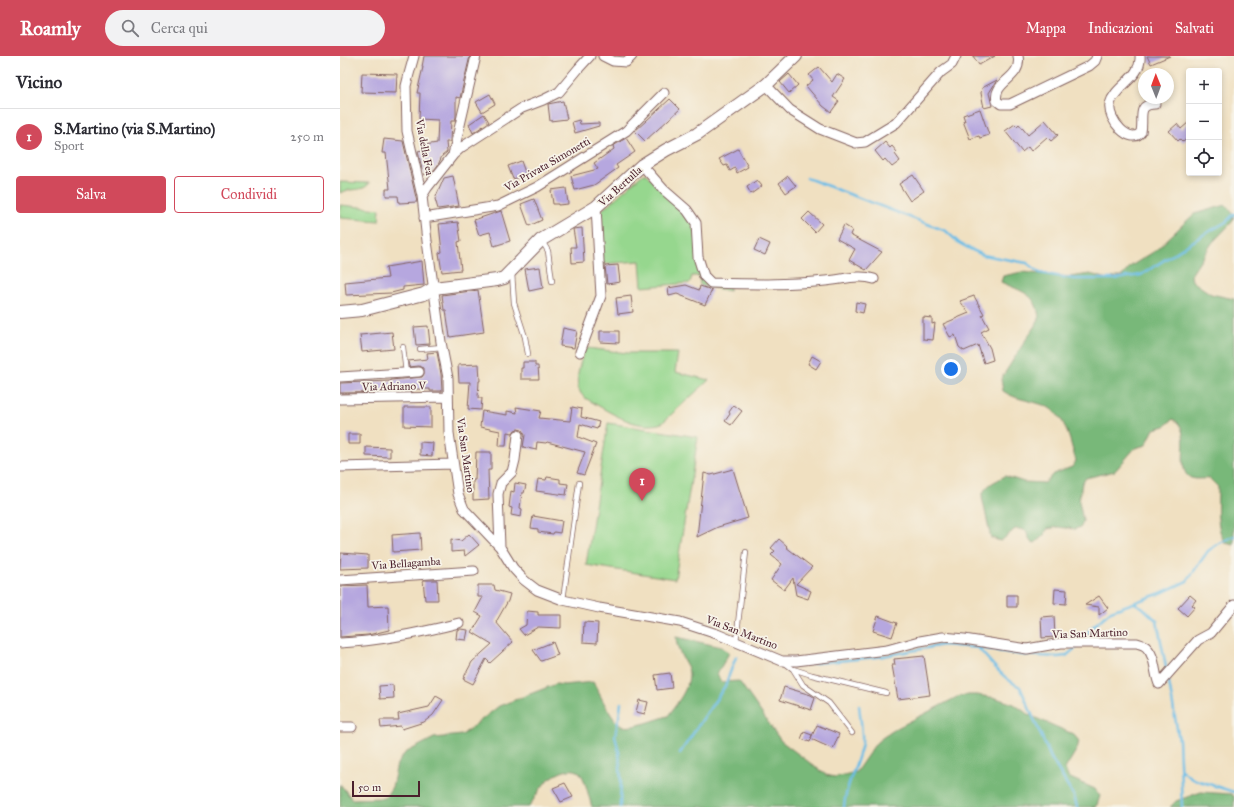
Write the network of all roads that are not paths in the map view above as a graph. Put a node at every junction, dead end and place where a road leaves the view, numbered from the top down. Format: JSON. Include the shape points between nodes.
{"nodes":[{"id":1,"x":414,"y":56,"type":"edge"},
{"id":2,"x":476,"y":56,"type":"edge"},
{"id":3,"x":590,"y":56,"type":"edge"},
{"id":4,"x":603,"y":56,"type":"edge"},
{"id":5,"x":632,"y":56,"type":"edge"},
{"id":6,"x":796,"y":56,"type":"edge"},
{"id":7,"x":956,"y":56,"type":"edge"},
{"id":8,"x":1018,"y":56,"type":"edge"},
{"id":9,"x":1097,"y":56,"type":"edge"},
{"id":10,"x":1140,"y":56,"type":"edge"},
{"id":11,"x":766,"y":86,"type":"junction"},
{"id":12,"x":664,"y":93,"type":"dead end"},
{"id":13,"x":1155,"y":104,"type":"dead end"},
{"id":14,"x":453,"y":155,"type":"junction"},
{"id":15,"x":642,"y":165,"type":"junction"},
{"id":16,"x":422,"y":196,"type":"junction"},
{"id":17,"x":596,"y":207,"type":"junction"},
{"id":18,"x":424,"y":218,"type":"junction"},
{"id":19,"x":541,"y":240,"type":"junction"},
{"id":20,"x":512,"y":271,"type":"junction"},
{"id":21,"x":874,"y":279,"type":"dead end"},
{"id":22,"x":552,"y":281,"type":"dead end"},
{"id":23,"x":434,"y":288,"type":"junction"},
{"id":24,"x":340,"y":312,"type":"edge"},
{"id":25,"x":403,"y":347,"type":"dead end"},
{"id":26,"x":442,"y":347,"type":"junction"},
{"id":27,"x":420,"y":349,"type":"dead end"},
{"id":28,"x":580,"y":352,"type":"dead end"},
{"id":29,"x":528,"y":354,"type":"dead end"},
{"id":30,"x":419,"y":372,"type":"dead end"},
{"id":31,"x":406,"y":373,"type":"junction"},
{"id":32,"x":340,"y":377,"type":"edge"},
{"id":33,"x":448,"y":397,"type":"junction"},
{"id":34,"x":340,"y":399,"type":"edge"},
{"id":35,"x":518,"y":435,"type":"dead end"},
{"id":36,"x":453,"y":464,"type":"junction"},
{"id":37,"x":340,"y":468,"type":"edge"},
{"id":38,"x":579,"y":483,"type":"dead end"},
{"id":39,"x":500,"y":547,"type":"junction"},
{"id":40,"x":746,"y":552,"type":"dead end"},
{"id":41,"x":474,"y":571,"type":"dead end"},
{"id":42,"x":340,"y":580,"type":"edge"},
{"id":43,"x":563,"y":600,"type":"junction"},
{"id":44,"x":1234,"y":605,"type":"edge"},
{"id":45,"x":459,"y":623,"type":"dead end"},
{"id":46,"x":736,"y":642,"type":"junction"},
{"id":47,"x":340,"y":643,"type":"edge"},
{"id":48,"x":782,"y":661,"type":"junction"},
{"id":49,"x":793,"y":669,"type":"junction"},
{"id":50,"x":886,"y":693,"type":"dead end"},
{"id":51,"x":340,"y":727,"type":"edge"},
{"id":52,"x":352,"y":727,"type":"dead end"},
{"id":53,"x":852,"y":733,"type":"dead end"}],
"edges":[{"from":1,"to":16,"type":"street","name":"Via della Fea","via":[[406,86],[407,130]]},
{"from":2,"to":14,"type":"street"},
{"from":3,"to":14,"type":"street","via":[[559,92],[522,108]]},
{"from":4,"to":5,"type":"street","via":[[613,61],[626,62]]},
{"from":6,"to":11,"type":"street","name":"Via Bertulla"},
{"from":7,"to":11,"type":"street","via":[[952,64],[941,72],[896,123],[865,142],[856,143],[820,128],[790,110]]},
{"from":8,"to":9,"type":"street","via":[[1019,62],[1015,73],[997,92],[997,101],[1001,104],[1010,104],[1088,66]]},
{"from":10,"to":13,"type":"street","via":[[1136,72],[1114,96],[1110,105],[1111,118],[1123,131],[1136,136],[1141,132],[1143,108]]},
{"from":11,"to":15,"type":"street","name":"Via Bertulla","via":[[697,134]]},
{"from":12,"to":18,"type":"street","name":"Via Privata Simonetti","via":[[626,130],[537,186],[498,206]]},
{"from":14,"to":16,"type":"street"},
{"from":15,"to":17,"type":"street","name":"Via Bertulla"},
{"from":15,"to":21,"type":"street","via":[[696,222],[698,257],[704,276],[711,283],[759,284],[866,276]]},
{"from":16,"to":18,"type":"street","name":"Via della Fea"},
{"from":17,"to":19,"type":"street","name":"Via Bertulla"},
{"from":17,"to":28,"type":"street","via":[[601,296]]},
{"from":18,"to":23,"type":"street","name":"Via San Martino"},
{"from":19,"to":20,"type":"street","name":"Via Bertulla"},
{"from":19,"to":22,"type":"lane","via":[[548,251]]},
{"from":20,"to":23,"type":"street","name":"Via Bertulla","via":[[497,280]]},
{"from":20,"to":29,"type":"lane","via":[[514,303]]},
{"from":23,"to":24,"type":"street","name":"Via Bertulla","via":[[424,294],[369,309]]},
{"from":23,"to":26,"type":"street","name":"Via San Martino"},
{"from":25,"to":31,"type":"lane"},
{"from":26,"to":27,"type":"lane"},
{"from":26,"to":33,"type":"street","name":"Via San Martino","via":[[448,378]]},
{"from":30,"to":31,"type":"street"},
{"from":31,"to":32,"type":"street"},
{"from":33,"to":34,"type":"street","name":"Via Adriano V"},
{"from":33,"to":36,"type":"street","name":"Via San Martino"},
{"from":35,"to":39,"type":"street","via":[[512,472],[501,483],[498,494]]},
{"from":36,"to":37,"type":"street"},
{"from":36,"to":39,"type":"street","name":"Via San Martino","via":[[458,494],[464,509]]},
{"from":38,"to":43,"type":"lane"},
{"from":39,"to":43,"type":"street","name":"Via San Martino","via":[[524,580],[537,590]]},
{"from":40,"to":46,"type":"lane"},
{"from":41,"to":42,"type":"street","name":"Via Bellagamba"},
{"from":43,"to":46,"type":"street","name":"Via San Martino","via":[[680,622]]},
{"from":44,"to":48,"type":"street","name":"Via San Martino","via":[[1211,633],[1198,640],[1159,684],[1152,656],[1146,647],[1137,643],[1061,644],[1027,649],[943,638],[887,650]]},
{"from":45,"to":47,"type":"street","via":[[398,636]]},
{"from":46,"to":48,"type":"street","name":"Via San Martino"},
{"from":48,"to":49,"type":"lane"},
{"from":49,"to":50,"type":"lane"},
{"from":49,"to":53,"type":"lane","via":[[803,684],[829,703]]},
{"from":51,"to":52,"type":"street"}]}
